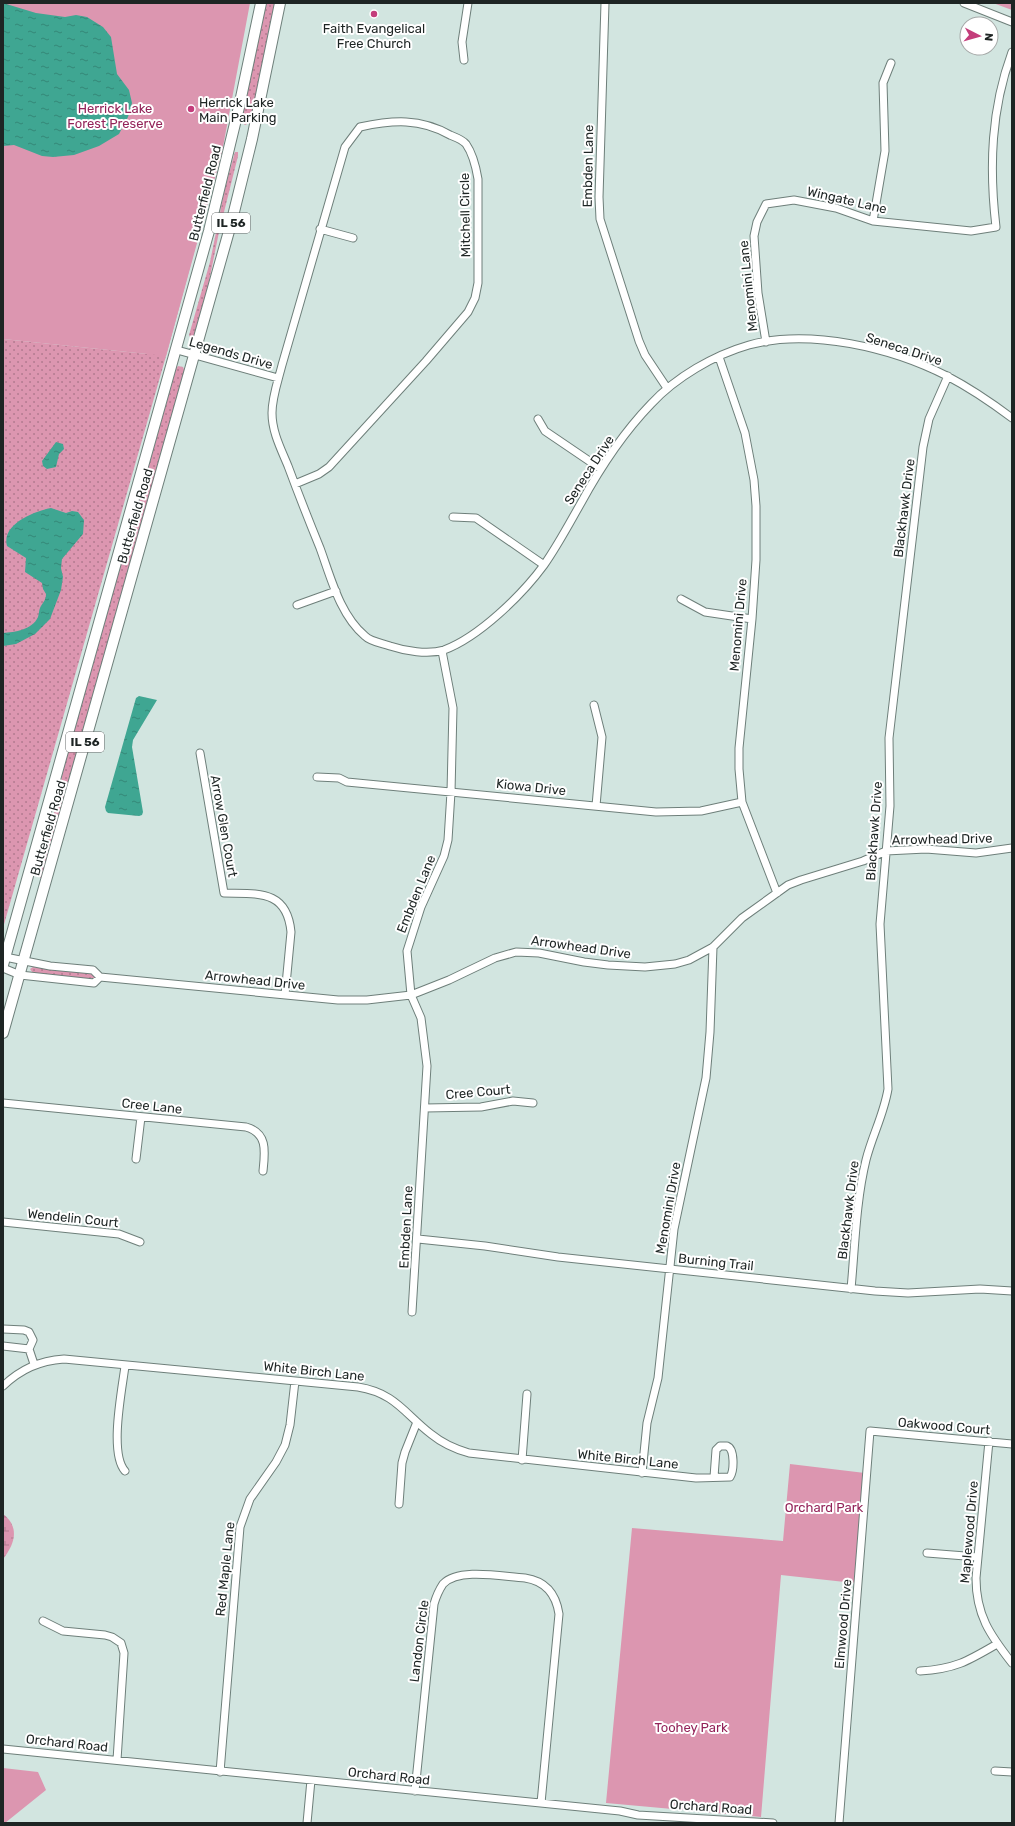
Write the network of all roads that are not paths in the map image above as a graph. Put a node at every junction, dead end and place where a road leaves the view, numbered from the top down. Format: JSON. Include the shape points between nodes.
{"nodes":[{"id":1,"x":261,"y":3,"type":"edge"},
{"id":2,"x":280,"y":3,"type":"edge"},
{"id":3,"x":468,"y":3,"type":"edge"},
{"id":4,"x":605,"y":3,"type":"edge"},
{"id":5,"x":964,"y":3,"type":"edge"},
{"id":6,"x":1012,"y":22,"type":"edge"},
{"id":7,"x":1012,"y":52,"type":"edge"},
{"id":8,"x":464,"y":60,"type":"dead end"},
{"id":9,"x":890,"y":63,"type":"dead end"},
{"id":10,"x":873,"y":221,"type":"junction"},
{"id":11,"x":756,"y":227,"type":"joint"},
{"id":12,"x":320,"y":229,"type":"junction"},
{"id":13,"x":353,"y":238,"type":"dead end"},
{"id":14,"x":766,"y":342,"type":"junction"},
{"id":15,"x":177,"y":350,"type":"junction"},
{"id":16,"x":195,"y":355,"type":"junction"},
{"id":17,"x":719,"y":357,"type":"junction"},
{"id":18,"x":948,"y":376,"type":"junction"},
{"id":19,"x":278,"y":378,"type":"junction"},
{"id":20,"x":667,"y":388,"type":"junction"},
{"id":21,"x":1012,"y":418,"type":"edge"},
{"id":22,"x":538,"y":419,"type":"dead end"},
{"id":23,"x":601,"y":469,"type":"junction"},
{"id":24,"x":295,"y":484,"type":"junction"},
{"id":25,"x":453,"y":517,"type":"dead end"},
{"id":26,"x":544,"y":565,"type":"junction"},
{"id":27,"x":336,"y":591,"type":"junction"},
{"id":28,"x":681,"y":599,"type":"dead end"},
{"id":29,"x":297,"y":605,"type":"dead end"},
{"id":30,"x":752,"y":619,"type":"junction"},
{"id":31,"x":442,"y":651,"type":"junction"},
{"id":32,"x":594,"y":705,"type":"dead end"},
{"id":33,"x":200,"y":753,"type":"dead end"},
{"id":34,"x":317,"y":777,"type":"dead end"},
{"id":35,"x":451,"y":792,"type":"junction"},
{"id":36,"x":742,"y":802,"type":"junction"},
{"id":37,"x":596,"y":806,"type":"junction"},
{"id":38,"x":1012,"y":848,"type":"edge"},
{"id":39,"x":886,"y":851,"type":"junction"},
{"id":40,"x":777,"y":893,"type":"junction"},
{"id":41,"x":714,"y":947,"type":"junction"},
{"id":42,"x":24,"y":960,"type":"junction"},
{"id":43,"x":4,"y":963,"type":"edge"},
{"id":44,"x":20,"y":975,"type":"junction"},
{"id":45,"x":100,"y":977,"type":"junction"},
{"id":46,"x":411,"y":994,"type":"junction"},
{"id":47,"x":285,"y":995,"type":"junction"},
{"id":48,"x":3,"y":1034,"type":"edge"},
{"id":49,"x":3,"y":1103,"type":"edge"},
{"id":50,"x":533,"y":1103,"type":"dead end"},
{"id":51,"x":425,"y":1108,"type":"junction"},
{"id":52,"x":141,"y":1117,"type":"junction"},
{"id":53,"x":136,"y":1159,"type":"dead end"},
{"id":54,"x":263,"y":1171,"type":"dead end"},
{"id":55,"x":3,"y":1222,"type":"edge"},
{"id":56,"x":418,"y":1239,"type":"junction"},
{"id":57,"x":140,"y":1242,"type":"dead end"},
{"id":58,"x":669,"y":1269,"type":"junction"},
{"id":59,"x":851,"y":1289,"type":"junction"},
{"id":60,"x":1012,"y":1291,"type":"edge"},
{"id":61,"x":412,"y":1312,"type":"dead end"},
{"id":62,"x":3,"y":1329,"type":"edge"},
{"id":63,"x":3,"y":1346,"type":"edge"},
{"id":64,"x":29,"y":1349,"type":"junction"},
{"id":65,"x":34,"y":1364,"type":"junction"},
{"id":66,"x":125,"y":1366,"type":"junction"},
{"id":67,"x":295,"y":1381,"type":"junction"},
{"id":68,"x":3,"y":1386,"type":"edge"},
{"id":69,"x":528,"y":1394,"type":"dead end"},
{"id":70,"x":417,"y":1422,"type":"junction"},
{"id":71,"x":875,"y":1432,"type":"joint"},
{"id":72,"x":989,"y":1441,"type":"junction"},
{"id":73,"x":1012,"y":1444,"type":"edge"},
{"id":74,"x":522,"y":1460,"type":"junction"},
{"id":75,"x":125,"y":1471,"type":"dead end"},
{"id":76,"x":642,"y":1473,"type":"junction"},
{"id":77,"x":714,"y":1477,"type":"junction"},
{"id":78,"x":399,"y":1504,"type":"dead end"},
{"id":79,"x":927,"y":1553,"type":"dead end"},
{"id":80,"x":978,"y":1557,"type":"junction"},
{"id":81,"x":43,"y":1621,"type":"dead end"},
{"id":82,"x":997,"y":1644,"type":"junction"},
{"id":83,"x":1012,"y":1663,"type":"edge"},
{"id":84,"x":920,"y":1671,"type":"dead end"},
{"id":85,"x":3,"y":1749,"type":"edge"},
{"id":86,"x":117,"y":1760,"type":"junction"},
{"id":87,"x":995,"y":1771,"type":"dead end"},
{"id":88,"x":220,"y":1772,"type":"junction"},
{"id":89,"x":1012,"y":1772,"type":"edge"},
{"id":90,"x":311,"y":1780,"type":"junction"},
{"id":91,"x":415,"y":1791,"type":"junction"},
{"id":92,"x":542,"y":1803,"type":"junction"},
{"id":93,"x":638,"y":1815,"type":"junction"},
{"id":94,"x":307,"y":1823,"type":"edge"},
{"id":95,"x":638,"y":1823,"type":"edge"},
{"id":96,"x":773,"y":1823,"type":"edge"},
{"id":97,"x":839,"y":1823,"type":"edge"}],
"edges":[{"from":1,"to":15,"type":"main road","name":"Butterfield Road","number":"IL 56","via":[[221,186]]},
{"from":2,"to":16,"type":"main road","name":"Butterfield Road","number":"IL 56","via":[[242,179]]},
{"from":3,"to":8,"type":"street","via":[[462,42]]},
{"from":4,"to":20,"type":"street","name":"Embden Lane","via":[[600,218],[639,341],[645,355]]},
{"from":5,"to":6,"type":"street"},
{"from":7,"to":10,"type":"street","name":"Wingate Lane","via":[[1000,89],[993,128],[991,174],[996,227],[971,231]]},
{"from":9,"to":10,"type":"street","via":[[883,83],[885,151]]},
{"from":10,"to":11,"type":"street","name":"Wingate Lane","via":[[836,208],[788,200],[766,204]]},
{"from":11,"to":14,"type":"street","name":"Menomini Lane","via":[[754,236],[758,293]]},
{"from":12,"to":13,"type":"street"},
{"from":12,"to":19,"type":"street","name":"Mitchell Circle"},
{"from":12,"to":24,"type":"street","name":"Mitchell Circle","via":[[345,147],[360,126],[400,121],[429,125],[465,143],[478,179],[478,283],[468,312],[329,467]]},
{"from":14,"to":17,"type":"street","name":"Seneca Drive","via":[[748,345]]},
{"from":14,"to":18,"type":"street","name":"Seneca Drive","via":[[802,339],[845,343],[900,357]]},
{"from":15,"to":16,"type":"street","name":"Legends Drive"},
{"from":15,"to":43,"type":"main road","name":"Butterfield Road","number":"IL 56"},
{"from":16,"to":19,"type":"street","name":"Legends Drive"},
{"from":16,"to":42,"type":"main road","name":"Butterfield Road","number":"IL 56"},
{"from":17,"to":20,"type":"street","name":"Seneca Drive","via":[[692,370]]},
{"from":17,"to":30,"type":"street","name":"Menomini Drive","via":[[745,433],[754,480],[757,531]]},
{"from":18,"to":21,"type":"street","name":"Seneca Drive"},
{"from":18,"to":39,"type":"street","name":"Blackhawk Drive","via":[[929,419],[923,447],[889,738],[891,794]]},
{"from":19,"to":24,"type":"street","name":"Mitchell Circle","via":[[272,401],[274,429]]},
{"from":20,"to":23,"type":"street","name":"Seneca Drive","via":[[642,414]]},
{"from":22,"to":23,"type":"street","via":[[545,431]]},
{"from":23,"to":26,"type":"street","name":"Seneca Drive"},
{"from":24,"to":27,"type":"street","name":"Seneca Drive"},
{"from":25,"to":26,"type":"street","via":[[476,518]]},
{"from":26,"to":31,"type":"street","name":"Seneca Drive","via":[[520,593],[489,622],[469,638]]},
{"from":27,"to":29,"type":"street"},
{"from":27,"to":31,"type":"street","name":"Seneca Drive","via":[[350,619],[366,638],[402,650]]},
{"from":28,"to":30,"type":"street","via":[[705,612]]},
{"from":30,"to":36,"type":"street","name":"Menomini Drive","via":[[739,739]]},
{"from":31,"to":35,"type":"street","name":"Embden Lane","via":[[453,708]]},
{"from":32,"to":37,"type":"street","via":[[602,737]]},
{"from":33,"to":47,"type":"street","name":"Arrow Glen Court","via":[[224,893],[263,894],[285,908],[291,932]]},
{"from":34,"to":35,"type":"street","name":"Kiowa Drive"},
{"from":35,"to":37,"type":"street","name":"Kiowa Drive"},
{"from":35,"to":46,"type":"street","name":"Embden Lane","via":[[446,850],[426,892],[408,944]]},
{"from":36,"to":37,"type":"street","name":"Kiowa Drive","via":[[687,812],[656,812]]},
{"from":36,"to":40,"type":"street","name":"Menomini Drive"},
{"from":38,"to":39,"type":"street","name":"Arrowhead Drive","via":[[976,853],[926,849]]},
{"from":39,"to":40,"type":"street","name":"Arrowhead Drive","via":[[788,885]]},
{"from":39,"to":59,"type":"street","name":"Blackhawk Drive","via":[[880,924],[888,1089],[885,1107],[870,1146],[864,1174]]},
{"from":40,"to":41,"type":"street","name":"Arrowhead Drive","via":[[742,918]]},
{"from":41,"to":46,"type":"street","name":"Arrowhead Drive","via":[[676,964],[645,967],[608,966],[539,953],[516,952],[495,958],[449,980]]},
{"from":41,"to":58,"type":"street","name":"Menomini Drive","via":[[706,1078],[677,1210]]},
{"from":42,"to":43,"type":"street","name":"Arrowhead Drive"},
{"from":42,"to":44,"type":"main road","name":"Butterfield Road","number":"IL 56"},
{"from":42,"to":45,"type":"street","name":"Arrowhead Drive","via":[[50,966],[94,970]]},
{"from":43,"to":44,"type":"street","name":"Arrowhead Drive"},
{"from":44,"to":45,"type":"street","name":"Arrowhead Drive","via":[[94,983]]},
{"from":44,"to":48,"type":"main road","name":"Butterfield Road","number":"IL 56"},
{"from":45,"to":47,"type":"street","name":"Arrowhead Drive"},
{"from":46,"to":47,"type":"street","name":"Arrowhead Drive","via":[[352,1001]]},
{"from":46,"to":51,"type":"street","name":"Embden Lane","via":[[421,1018],[425,1043]]},
{"from":49,"to":52,"type":"street","name":"Cree Lane"},
{"from":50,"to":51,"type":"street","name":"Cree Court","via":[[513,1101],[481,1107]]},
{"from":51,"to":56,"type":"street","name":"Embden Lane"},
{"from":52,"to":53,"type":"street"},
{"from":52,"to":54,"type":"street","name":"Cree Lane","via":[[253,1129],[263,1140]]},
{"from":55,"to":57,"type":"street","name":"Wendelin Court","via":[[119,1234]]},
{"from":56,"to":58,"type":"street","name":"Burning Trail"},
{"from":56,"to":61,"type":"street","name":"Embden Lane"},
{"from":58,"to":59,"type":"street","name":"Burning Trail"},
{"from":58,"to":76,"type":"street","name":"Menomini Drive","via":[[658,1378],[647,1422]]},
{"from":59,"to":60,"type":"street","name":"Burning Trail","via":[[908,1292],[980,1289]]},
{"from":62,"to":64,"type":"street","via":[[29,1332],[33,1340]]},
{"from":63,"to":64,"type":"street"},
{"from":64,"to":65,"type":"street"},
{"from":65,"to":66,"type":"street","name":"White Birch Lane","via":[[64,1359]]},
{"from":65,"to":68,"type":"street","name":"White Birch Lane"},
{"from":66,"to":67,"type":"street","name":"White Birch Lane"},
{"from":66,"to":75,"type":"street","via":[[116,1442],[118,1460]]},
{"from":67,"to":70,"type":"street","name":"White Birch Lane","via":[[371,1390],[399,1404]]},
{"from":67,"to":88,"type":"street","name":"Red Maple Lane","via":[[285,1445],[250,1499],[240,1527]]},
{"from":69,"to":74,"type":"street"},
{"from":70,"to":74,"type":"street","name":"White Birch Lane","via":[[441,1441],[459,1450],[481,1456]]},
{"from":70,"to":78,"type":"street","via":[[402,1463]]},
{"from":71,"to":72,"type":"street","name":"Oakwood Court"},
{"from":71,"to":97,"type":"street","name":"Elmwood Drive","via":[[870,1431]]},
{"from":72,"to":73,"type":"street","name":"Oakwood Court"},
{"from":72,"to":80,"type":"street","name":"Maplewood Drive"},
{"from":74,"to":76,"type":"street","name":"White Birch Lane"},
{"from":76,"to":77,"type":"street","name":"White Birch Lane"},
{"from":77,"to":77,"type":"street","name":"White Birch Lane","via":[[730,1477],[732,1474],[731,1449],[726,1446],[720,1446],[716,1450]]},
{"from":79,"to":80,"type":"street"},
{"from":80,"to":82,"type":"street","name":"Maplewood Drive","via":[[976,1586],[979,1606]]},
{"from":81,"to":86,"type":"street","via":[[62,1631],[106,1635],[121,1643],[124,1663]]},
{"from":82,"to":83,"type":"street","name":"Maplewood Drive"},
{"from":82,"to":84,"type":"street","via":[[959,1665]]},
{"from":85,"to":86,"type":"street","name":"Orchard Road"},
{"from":86,"to":88,"type":"street","name":"Orchard Road"},
{"from":87,"to":89,"type":"street"},
{"from":88,"to":90,"type":"street","name":"Orchard Road"},
{"from":90,"to":91,"type":"street","name":"Orchard Road"},
{"from":90,"to":94,"type":"street"},
{"from":91,"to":92,"type":"street","name":"Orchard Road"},
{"from":91,"to":92,"type":"street","name":"Landon Circle","via":[[437,1594],[452,1578],[463,1575],[525,1578],[542,1584],[549,1590],[555,1597],[559,1614]]},
{"from":92,"to":93,"type":"street","name":"Orchard Road"},
{"from":93,"to":95,"type":"street"},
{"from":93,"to":96,"type":"street","name":"Orchard Road"}]}
